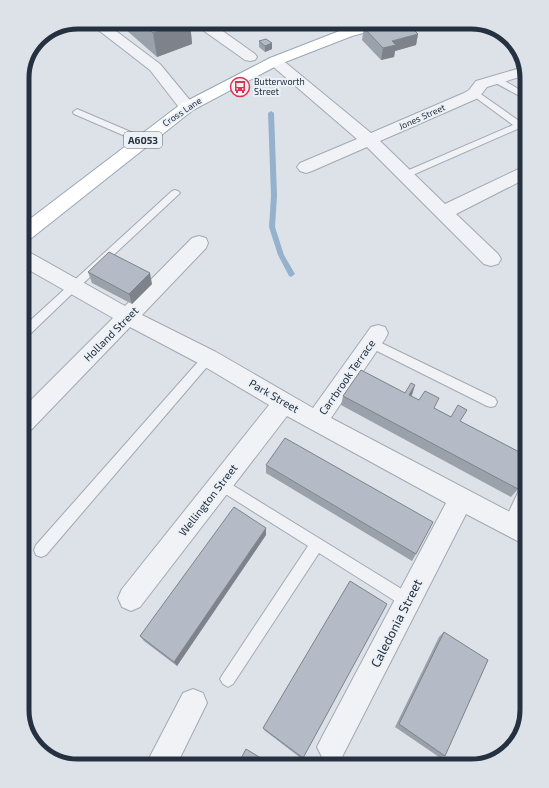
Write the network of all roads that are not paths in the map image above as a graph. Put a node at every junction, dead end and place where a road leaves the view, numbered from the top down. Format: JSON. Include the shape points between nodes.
{"nodes":[{"id":1,"x":104,"y":29,"type":"edge"},
{"id":2,"x":212,"y":29,"type":"edge"},
{"id":3,"x":364,"y":29,"type":"edge"},
{"id":4,"x":250,"y":57,"type":"dead end"},
{"id":5,"x":275,"y":61,"type":"junction"},
{"id":6,"x":520,"y":72,"type":"edge"},
{"id":7,"x":495,"y":79,"type":"junction"},
{"id":8,"x":475,"y":93,"type":"junction"},
{"id":9,"x":520,"y":93,"type":"edge"},
{"id":10,"x":187,"y":107,"type":"junction"},
{"id":11,"x":77,"y":112,"type":"dead end"},
{"id":12,"x":142,"y":140,"type":"junction"},
{"id":13,"x":369,"y":140,"type":"junction"},
{"id":14,"x":306,"y":167,"type":"dead end"},
{"id":15,"x":520,"y":174,"type":"edge"},
{"id":16,"x":405,"y":175,"type":"junction"},
{"id":17,"x":175,"y":193,"type":"dead end"},
{"id":18,"x":444,"y":212,"type":"junction"},
{"id":19,"x":29,"y":227,"type":"edge"},
{"id":20,"x":199,"y":243,"type":"dead end"},
{"id":21,"x":491,"y":259,"type":"dead end"},
{"id":22,"x":29,"y":261,"type":"edge"},
{"id":23,"x":73,"y":286,"type":"junction"},
{"id":24,"x":128,"y":317,"type":"junction"},
{"id":25,"x":29,"y":328,"type":"edge"},
{"id":26,"x":374,"y":338,"type":"joint"},
{"id":27,"x":208,"y":358,"type":"junction"},
{"id":28,"x":285,"y":402,"type":"junction"},
{"id":29,"x":491,"y":402,"type":"dead end"},
{"id":30,"x":29,"y":417,"type":"edge"},
{"id":31,"x":316,"y":421,"type":"junction"},
{"id":32,"x":221,"y":484,"type":"junction"},
{"id":33,"x":461,"y":499,"type":"junction"},
{"id":34,"x":518,"y":529,"type":"edge"},
{"id":35,"x":317,"y":544,"type":"junction"},
{"id":36,"x":41,"y":550,"type":"dead end"},
{"id":37,"x":131,"y":598,"type":"dead end"},
{"id":38,"x":408,"y":601,"type":"junction"},
{"id":39,"x":228,"y":679,"type":"dead end"},
{"id":40,"x":193,"y":703,"type":"dead end"},
{"id":41,"x":332,"y":747,"type":"dead end"},
{"id":42,"x":164,"y":759,"type":"edge"}],
"edges":[{"from":1,"to":10,"type":"street","via":[[155,67]]},
{"from":2,"to":4,"type":"street"},
{"from":3,"to":5,"type":"main road","number":"A6053"},
{"from":5,"to":10,"type":"main road","name":"Cross Lane","number":"A6053"},
{"from":5,"to":13,"type":"street"},
{"from":6,"to":7,"type":"street","name":"Jones Street"},
{"from":7,"to":8,"type":"street","name":"Jones Street","via":[[481,84]]},
{"from":7,"to":9,"type":"lane"},
{"from":8,"to":13,"type":"street","name":"Jones Street"},
{"from":8,"to":16,"type":"lane","via":[[519,125]]},
{"from":10,"to":12,"type":"main road","name":"Cross Lane","number":"A6053"},
{"from":11,"to":12,"type":"lane"},
{"from":12,"to":19,"type":"main road","name":"Cross Lane","number":"A6053"},
{"from":13,"to":14,"type":"street","name":"Jones Street"},
{"from":13,"to":16,"type":"street"},
{"from":15,"to":18,"type":"street"},
{"from":16,"to":18,"type":"street"},
{"from":17,"to":23,"type":"lane"},
{"from":18,"to":21,"type":"street"},
{"from":20,"to":24,"type":"street","name":"Holland Street"},
{"from":22,"to":23,"type":"street","name":"Park Street"},
{"from":23,"to":24,"type":"street","name":"Park Street"},
{"from":23,"to":25,"type":"lane"},
{"from":24,"to":27,"type":"street","name":"Park Street"},
{"from":24,"to":30,"type":"street","name":"Holland Street"},
{"from":26,"to":29,"type":"lane"},
{"from":26,"to":31,"type":"street","name":"Carrbrook Terrace"},
{"from":27,"to":28,"type":"street","name":"Park Street"},
{"from":27,"to":36,"type":"lane"},
{"from":28,"to":31,"type":"street","name":"Park Street"},
{"from":28,"to":32,"type":"street","name":"Wellington Street"},
{"from":31,"to":33,"type":"street","name":"Park Street"},
{"from":32,"to":35,"type":"lane"},
{"from":32,"to":37,"type":"street","name":"Wellington Street"},
{"from":33,"to":34,"type":"street","name":"Park Street"},
{"from":33,"to":38,"type":"street","name":"Caledonia Street"},
{"from":35,"to":38,"type":"lane"},
{"from":35,"to":39,"type":"lane"},
{"from":38,"to":41,"type":"street","name":"Caledonia Street"},
{"from":40,"to":42,"type":"street"}]}
